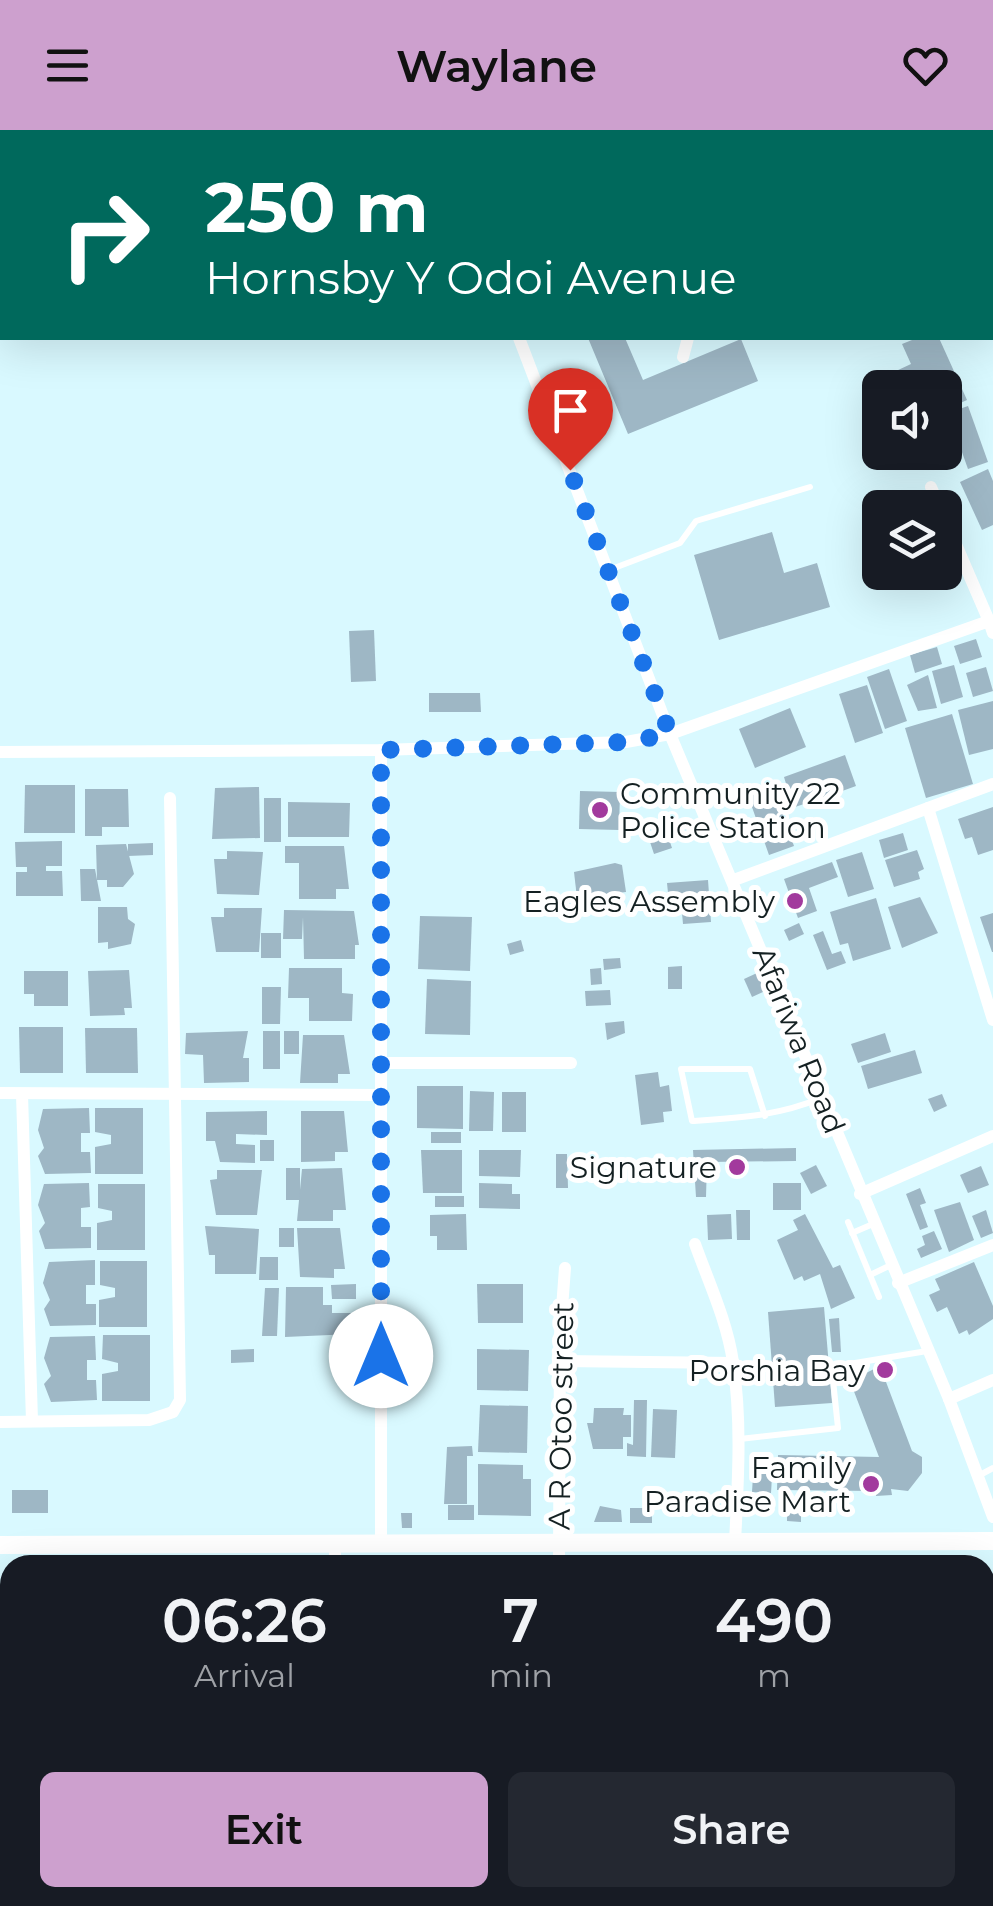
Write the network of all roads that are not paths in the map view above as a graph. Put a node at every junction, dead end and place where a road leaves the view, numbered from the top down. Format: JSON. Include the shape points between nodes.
{"nodes":[{"id":1,"x":520,"y":340,"type":"edge"},
{"id":2,"x":687,"y":340,"type":"edge"},
{"id":3,"x":683,"y":357,"type":"dead end"},
{"id":4,"x":931,"y":486,"type":"dead end"},
{"id":5,"x":810,"y":487,"type":"dead end"},
{"id":6,"x":933,"y":490,"type":"edge"},
{"id":7,"x":962,"y":559,"type":"edge"},
{"id":8,"x":608,"y":570,"type":"junction"},
{"id":9,"x":991,"y":627,"type":"edge"},
{"id":10,"x":670,"y":734,"type":"junction"},
{"id":11,"x":381,"y":750,"type":"junction"},
{"id":12,"x":0,"y":752,"type":"edge"},
{"id":13,"x":993,"y":784,"type":"edge"},
{"id":14,"x":170,"y":798,"type":"dead end"},
{"id":15,"x":928,"y":808,"type":"junction"},
{"id":16,"x":734,"y":880,"type":"junction"},
{"id":17,"x":993,"y":1020,"type":"edge"},
{"id":18,"x":381,"y":1064,"type":"junction"},
{"id":19,"x":571,"y":1064,"type":"dead end"},
{"id":20,"x":178,"y":1092,"type":"junction"},
{"id":21,"x":0,"y":1093,"type":"edge"},
{"id":22,"x":22,"y":1094,"type":"junction"},
{"id":23,"x":381,"y":1094,"type":"junction"},
{"id":24,"x":822,"y":1098,"type":"junction"},
{"id":25,"x":765,"y":1116,"type":"junction"},
{"id":26,"x":993,"y":1136,"type":"edge"},
{"id":27,"x":860,"y":1194,"type":"junction"},
{"id":28,"x":848,"y":1222,"type":"dead end"},
{"id":29,"x":873,"y":1224,"type":"junction"},
{"id":30,"x":852,"y":1234,"type":"junction"},
{"id":31,"x":695,"y":1244,"type":"dead end"},
{"id":32,"x":993,"y":1245,"type":"edge"},
{"id":33,"x":890,"y":1265,"type":"junction"},
{"id":34,"x":565,"y":1268,"type":"dead end"},
{"id":35,"x":870,"y":1275,"type":"junction"},
{"id":36,"x":898,"y":1282,"type":"junction"},
{"id":37,"x":879,"y":1297,"type":"dead end"},
{"id":38,"x":928,"y":1350,"type":"junction"},
{"id":39,"x":560,"y":1361,"type":"junction"},
{"id":40,"x":734,"y":1363,"type":"junction"},
{"id":41,"x":993,"y":1380,"type":"edge"},
{"id":42,"x":949,"y":1398,"type":"junction"},
{"id":43,"x":32,"y":1421,"type":"junction"},
{"id":44,"x":0,"y":1422,"type":"edge"},
{"id":45,"x":739,"y":1439,"type":"junction"},
{"id":46,"x":993,"y":1468,"type":"edge"},
{"id":47,"x":978,"y":1475,"type":"junction"},
{"id":48,"x":993,"y":1518,"type":"edge"},
{"id":49,"x":993,"y":1541,"type":"edge"},
{"id":50,"x":560,"y":1542,"type":"junction"},
{"id":51,"x":736,"y":1542,"type":"junction"},
{"id":52,"x":335,"y":1544,"type":"junction"},
{"id":53,"x":381,"y":1544,"type":"junction"},
{"id":54,"x":0,"y":1545,"type":"edge"},
{"id":55,"x":335,"y":1555,"type":"edge"},
{"id":56,"x":559,"y":1555,"type":"edge"}],
"edges":[{"from":1,"to":8,"type":"street","name":"Afariwa Road"},
{"from":2,"to":3,"type":"street"},
{"from":4,"to":6,"type":"street"},
{"from":5,"to":8,"type":"lane","via":[[696,521],[680,543]]},
{"from":7,"to":9,"type":"street"},
{"from":8,"to":10,"type":"street","name":"Afariwa Road"},
{"from":9,"to":10,"type":"street"},
{"from":10,"to":11,"type":"street","via":[[626,742]]},
{"from":10,"to":16,"type":"street","name":"Afariwa Road"},
{"from":11,"to":12,"type":"street"},
{"from":11,"to":18,"type":"street"},
{"from":13,"to":15,"type":"street"},
{"from":14,"to":20,"type":"street"},
{"from":15,"to":16,"type":"street"},
{"from":15,"to":17,"type":"street"},
{"from":16,"to":24,"type":"street","name":"Afariwa Road"},
{"from":18,"to":19,"type":"street"},
{"from":18,"to":23,"type":"street"},
{"from":20,"to":22,"type":"street"},
{"from":20,"to":23,"type":"street"},
{"from":20,"to":43,"type":"street","via":[[180,1400],[173,1412],[149,1420]]},
{"from":21,"to":22,"type":"street"},
{"from":22,"to":43,"type":"street"},
{"from":23,"to":53,"type":"street"},
{"from":24,"to":25,"type":"lane"},
{"from":24,"to":27,"type":"street","name":"Afariwa Road"},
{"from":25,"to":25,"type":"lane","via":[[750,1069],[681,1069],[692,1121]]},
{"from":26,"to":27,"type":"street"},
{"from":27,"to":29,"type":"street","name":"Afariwa Road"},
{"from":28,"to":30,"type":"lane"},
{"from":29,"to":30,"type":"lane"},
{"from":29,"to":33,"type":"street","name":"Afariwa Road"},
{"from":30,"to":35,"type":"lane"},
{"from":31,"to":40,"type":"street"},
{"from":32,"to":36,"type":"street"},
{"from":33,"to":35,"type":"lane"},
{"from":33,"to":36,"type":"street","name":"Afariwa Road"},
{"from":34,"to":39,"type":"street","name":"A R Otoo street"},
{"from":35,"to":37,"type":"lane"},
{"from":36,"to":38,"type":"street","name":"Afariwa Road"},
{"from":38,"to":42,"type":"street","name":"Afariwa Road"},
{"from":38,"to":45,"type":"lane","via":[[838,1366],[838,1428]]},
{"from":39,"to":40,"type":"street"},
{"from":39,"to":50,"type":"street","name":"A R Otoo street"},
{"from":40,"to":45,"type":"street"},
{"from":41,"to":42,"type":"street"},
{"from":42,"to":47,"type":"street","name":"Afariwa Road"},
{"from":43,"to":44,"type":"street"},
{"from":45,"to":51,"type":"street"},
{"from":46,"to":47,"type":"lane"},
{"from":47,"to":48,"type":"street","name":"Afariwa Road"},
{"from":49,"to":51,"type":"street"},
{"from":50,"to":51,"type":"street"},
{"from":50,"to":53,"type":"street"},
{"from":50,"to":56,"type":"street","name":"A R Otoo street"},
{"from":52,"to":53,"type":"street"},
{"from":52,"to":54,"type":"street"},
{"from":52,"to":55,"type":"street"}]}
